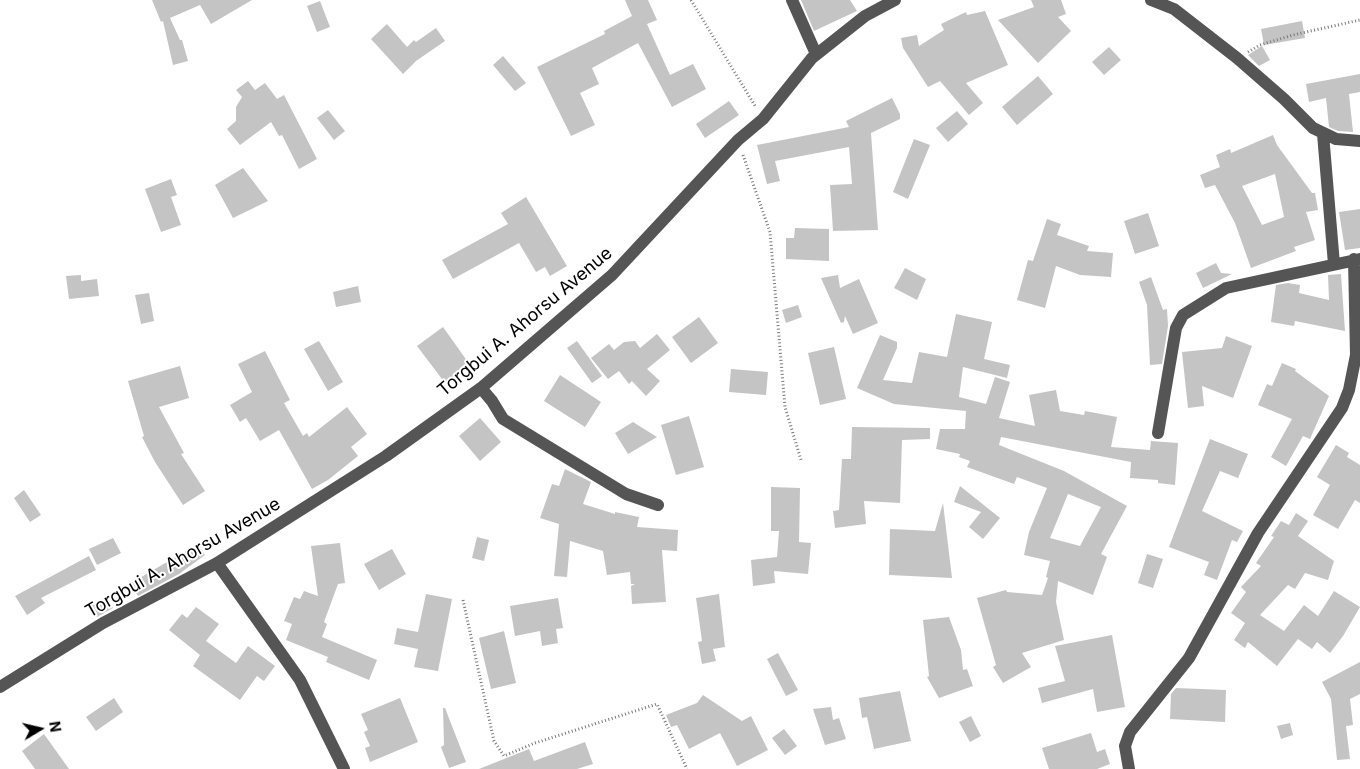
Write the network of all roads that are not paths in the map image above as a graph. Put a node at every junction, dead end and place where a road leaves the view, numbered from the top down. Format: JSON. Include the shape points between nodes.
{"nodes":[{"id":1,"x":792,"y":0,"type":"edge"},
{"id":2,"x":895,"y":0,"type":"edge"},
{"id":3,"x":1151,"y":0,"type":"edge"},
{"id":4,"x":816,"y":54,"type":"junction"},
{"id":5,"x":1323,"y":134,"type":"junction"},
{"id":6,"x":1360,"y":141,"type":"edge"},
{"id":7,"x":1357,"y":259,"type":"edge"},
{"id":8,"x":1334,"y":264,"type":"junction"},
{"id":9,"x":481,"y":388,"type":"junction"},
{"id":10,"x":1158,"y":433,"type":"dead end"},
{"id":11,"x":658,"y":505,"type":"dead end"},
{"id":12,"x":217,"y":563,"type":"junction"},
{"id":13,"x":0,"y":687,"type":"edge"},
{"id":14,"x":344,"y":769,"type":"edge"},
{"id":15,"x":1130,"y":769,"type":"edge"}],
"edges":[{"from":1,"to":4,"type":"street"},
{"from":2,"to":4,"type":"street","name":"Torgbui A. Ahorsu Avenue","via":[[865,16]]},
{"from":3,"to":5,"type":"street","via":[[1174,9],[1237,58],[1304,121]]},
{"from":4,"to":9,"type":"street","name":"Torgbui A. Ahorsu Avenue","via":[[763,119],[738,140],[612,275]]},
{"from":5,"to":6,"type":"street"},
{"from":5,"to":8,"type":"street"},
{"from":7,"to":8,"type":"street"},
{"from":7,"to":15,"type":"street","via":[[1356,355],[1342,408],[1258,533],[1188,658],[1130,732],[1125,746]]},
{"from":8,"to":10,"type":"street","via":[[1226,288],[1183,315],[1176,328]]},
{"from":9,"to":11,"type":"street","via":[[503,419],[626,494]]},
{"from":9,"to":12,"type":"street","name":"Torgbui A. Ahorsu Avenue","via":[[386,456]]},
{"from":12,"to":13,"type":"street","name":"Torgbui A. Ahorsu Avenue","via":[[103,623]]},
{"from":12,"to":14,"type":"street","via":[[300,680]]}]}
